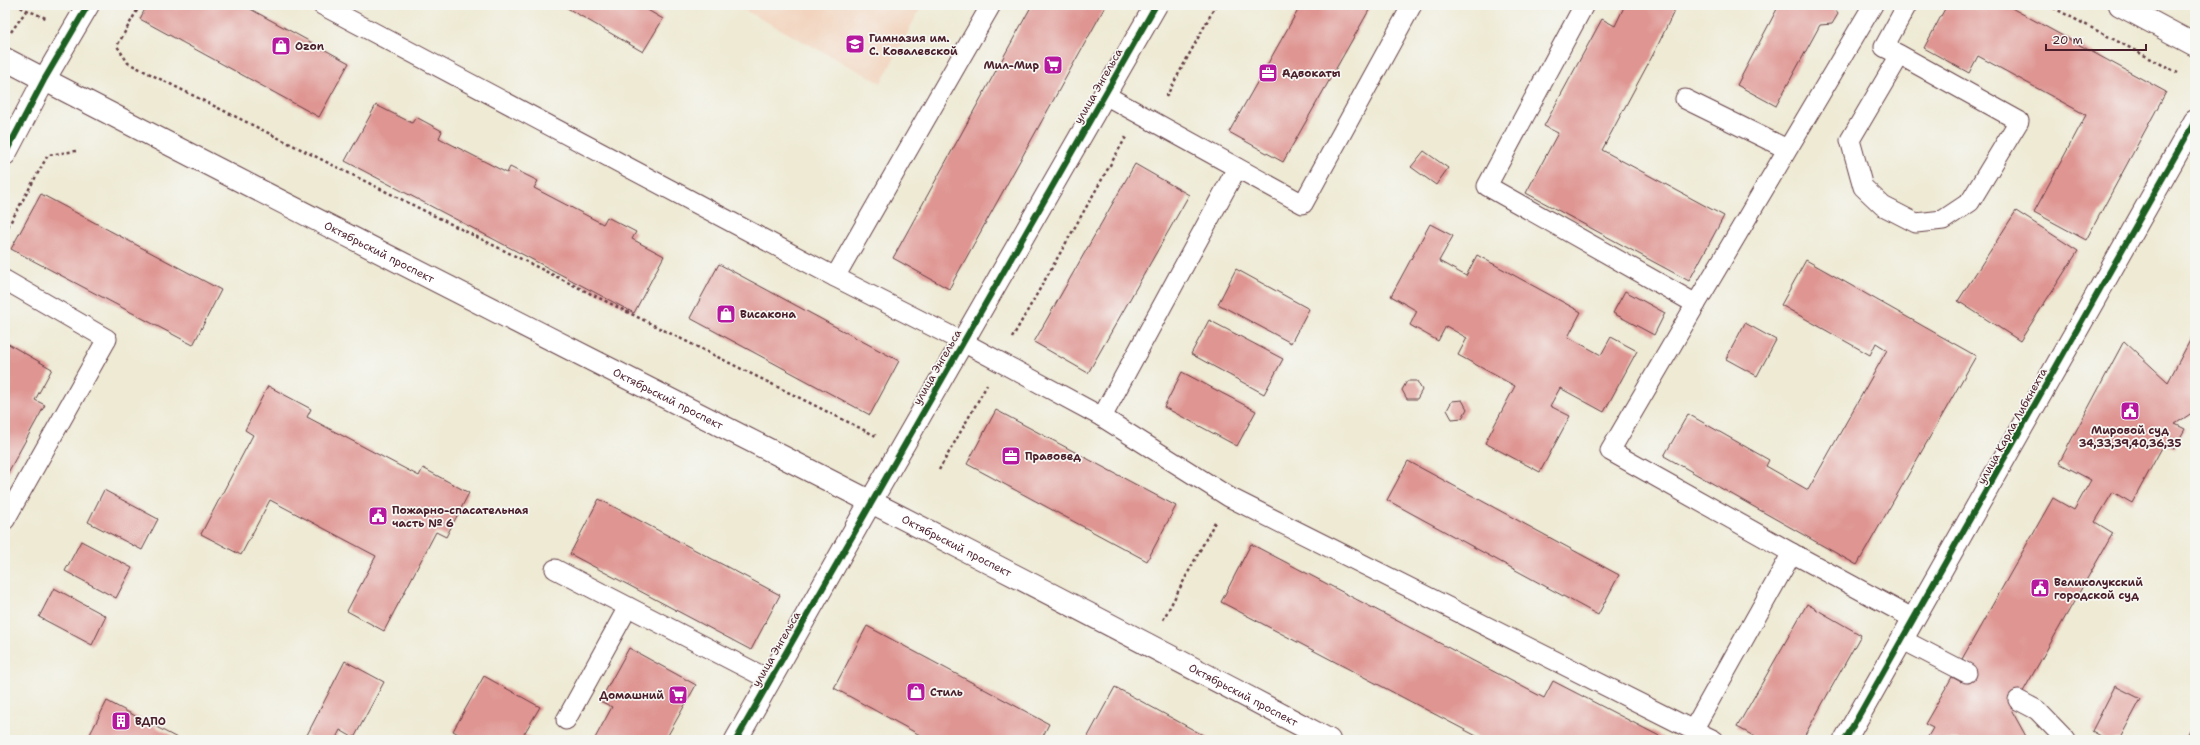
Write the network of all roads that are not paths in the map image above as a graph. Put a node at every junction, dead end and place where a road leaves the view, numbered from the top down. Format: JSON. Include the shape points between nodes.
{"nodes":[{"id":1,"x":88,"y":5,"type":"edge"},
{"id":2,"x":322,"y":5,"type":"edge"},
{"id":3,"x":991,"y":5,"type":"edge"},
{"id":4,"x":1156,"y":5,"type":"edge"},
{"id":5,"x":1412,"y":5,"type":"edge"},
{"id":6,"x":1584,"y":5,"type":"edge"},
{"id":7,"x":1873,"y":5,"type":"edge"},
{"id":8,"x":1907,"y":5,"type":"edge"},
{"id":9,"x":2120,"y":5,"type":"edge"},
{"id":10,"x":2195,"y":45,"type":"edge"},
{"id":11,"x":1900,"y":55,"type":"junction"},
{"id":12,"x":5,"y":59,"type":"edge"},
{"id":13,"x":44,"y":80,"type":"junction"},
{"id":14,"x":1105,"y":95,"type":"junction"},
{"id":15,"x":1685,"y":99,"type":"dead end"},
{"id":16,"x":2195,"y":121,"type":"edge"},
{"id":17,"x":1786,"y":149,"type":"junction"},
{"id":18,"x":5,"y":154,"type":"edge"},
{"id":19,"x":1237,"y":168,"type":"junction"},
{"id":20,"x":835,"y":278,"type":"junction"},
{"id":21,"x":5,"y":280,"type":"edge"},
{"id":22,"x":1696,"y":304,"type":"junction"},
{"id":23,"x":963,"y":342,"type":"junction"},
{"id":24,"x":1102,"y":417,"type":"junction"},
{"id":25,"x":872,"y":501,"type":"junction"},
{"id":26,"x":5,"y":520,"type":"edge"},
{"id":27,"x":1792,"y":554,"type":"junction"},
{"id":28,"x":555,"y":569,"type":"dead end"},
{"id":29,"x":628,"y":607,"type":"junction"},
{"id":30,"x":1914,"y":619,"type":"junction"},
{"id":31,"x":1903,"y":640,"type":"junction"},
{"id":32,"x":1967,"y":673,"type":"dead end"},
{"id":33,"x":770,"y":680,"type":"junction"},
{"id":34,"x":2018,"y":700,"type":"dead end"},
{"id":35,"x":566,"y":720,"type":"dead end"},
{"id":36,"x":1694,"y":730,"type":"junction"},
{"id":37,"x":736,"y":740,"type":"edge"},
{"id":38,"x":1329,"y":740,"type":"edge"},
{"id":39,"x":1714,"y":740,"type":"edge"},
{"id":40,"x":1845,"y":740,"type":"edge"},
{"id":41,"x":2066,"y":740,"type":"edge"}],
"edges":[{"from":1,"to":13,"type":"street"},
{"from":2,"to":20,"type":"lane"},
{"from":3,"to":20,"type":"lane"},
{"from":4,"to":14,"type":"street","name":"улица Энгельса"},
{"from":5,"to":19,"type":"lane","via":[[1303,204]]},
{"from":6,"to":22,"type":"lane","via":[[1487,186]]},
{"from":7,"to":17,"type":"lane"},
{"from":8,"to":11,"type":"lane","via":[[1884,47]]},
{"from":9,"to":10,"type":"street"},
{"from":11,"to":11,"type":"lane","via":[[2020,121],[1970,202],[1943,220],[1916,223],[1883,206],[1863,187],[1850,140]]},
{"from":12,"to":13,"type":"street","name":"Октябрьский проспект"},
{"from":13,"to":18,"type":"street"},
{"from":13,"to":25,"type":"street","name":"Октябрьский проспект"},
{"from":14,"to":19,"type":"lane"},
{"from":14,"to":23,"type":"street","name":"улица Энгельса"},
{"from":15,"to":17,"type":"lane"},
{"from":16,"to":30,"type":"street","name":"улица Карла Либкнехта"},
{"from":17,"to":22,"type":"lane"},
{"from":19,"to":24,"type":"lane"},
{"from":20,"to":23,"type":"lane"},
{"from":21,"to":26,"type":"lane","via":[[107,339]]},
{"from":22,"to":27,"type":"lane","via":[[1610,451]]},
{"from":23,"to":24,"type":"lane"},
{"from":23,"to":25,"type":"street","name":"улица Энгельса"},
{"from":24,"to":36,"type":"lane","via":[[1229,497]]},
{"from":25,"to":33,"type":"street","name":"улица Энгельса"},
{"from":25,"to":38,"type":"street","name":"Октябрьский проспект"},
{"from":27,"to":30,"type":"lane"},
{"from":27,"to":36,"type":"lane"},
{"from":28,"to":29,"type":"lane"},
{"from":29,"to":33,"type":"lane"},
{"from":29,"to":35,"type":"lane"},
{"from":30,"to":31,"type":"street","name":"улица Карла Либкнехта"},
{"from":31,"to":32,"type":"lane"},
{"from":31,"to":40,"type":"street","name":"улица Карла Либкнехта"},
{"from":33,"to":37,"type":"street","name":"улица Энгельса"},
{"from":34,"to":41,"type":"lane","via":[[2037,710]]},
{"from":36,"to":39,"type":"lane"}]}
